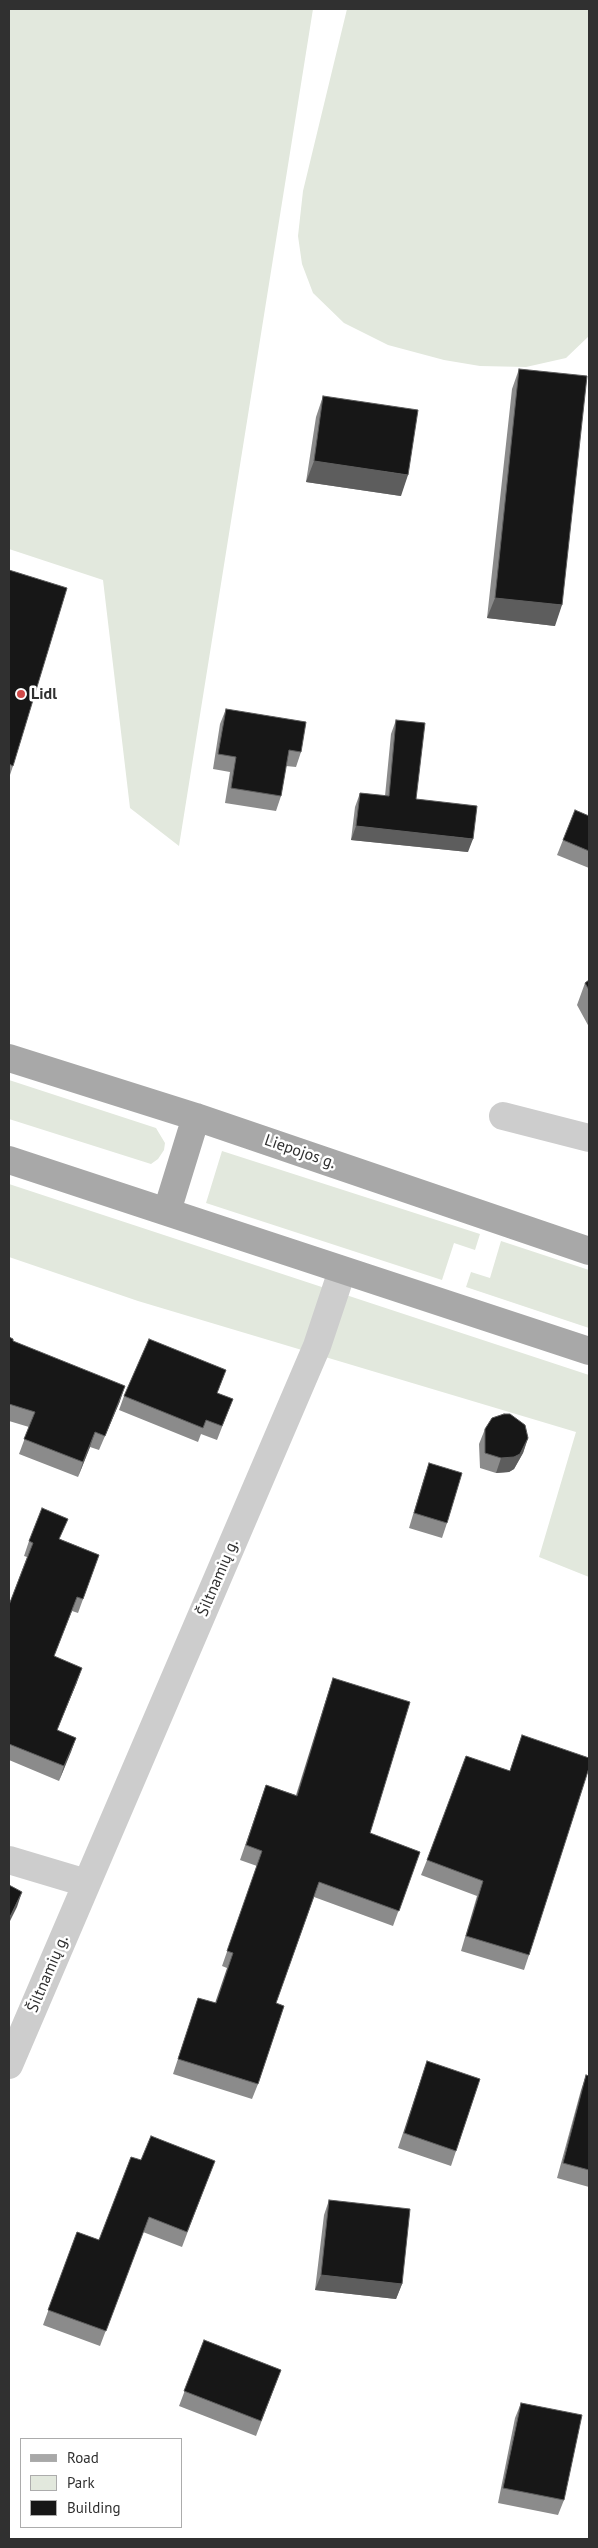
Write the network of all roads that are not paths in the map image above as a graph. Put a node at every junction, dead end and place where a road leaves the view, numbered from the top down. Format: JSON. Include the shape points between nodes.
{"nodes":[{"id":1,"x":9,"y":1058,"type":"edge"},
{"id":2,"x":503,"y":1116,"type":"dead end"},
{"id":3,"x":196,"y":1117,"type":"junction"},
{"id":4,"x":589,"y":1138,"type":"edge"},
{"id":5,"x":9,"y":1160,"type":"edge"},
{"id":6,"x":167,"y":1211,"type":"junction"},
{"id":7,"x":589,"y":1251,"type":"edge"},
{"id":8,"x":342,"y":1271,"type":"junction"},
{"id":9,"x":589,"y":1351,"type":"edge"},
{"id":10,"x":9,"y":1860,"type":"edge"},
{"id":11,"x":86,"y":1883,"type":"junction"},
{"id":12,"x":9,"y":2065,"type":"edge"}],
"edges":[{"from":1,"to":3,"type":"main road","name":"Liepojos g."},
{"from":2,"to":4,"type":"street"},
{"from":3,"to":6,"type":"main road"},
{"from":3,"to":7,"type":"main road","name":"Liepojos g."},
{"from":5,"to":6,"type":"main road"},
{"from":6,"to":8,"type":"main road"},
{"from":8,"to":9,"type":"main road"},
{"from":8,"to":11,"type":"street","name":"Šiltnamių g.","via":[[313,1355]]},
{"from":10,"to":11,"type":"street"},
{"from":11,"to":12,"type":"street","name":"Šiltnamių g."}]}
